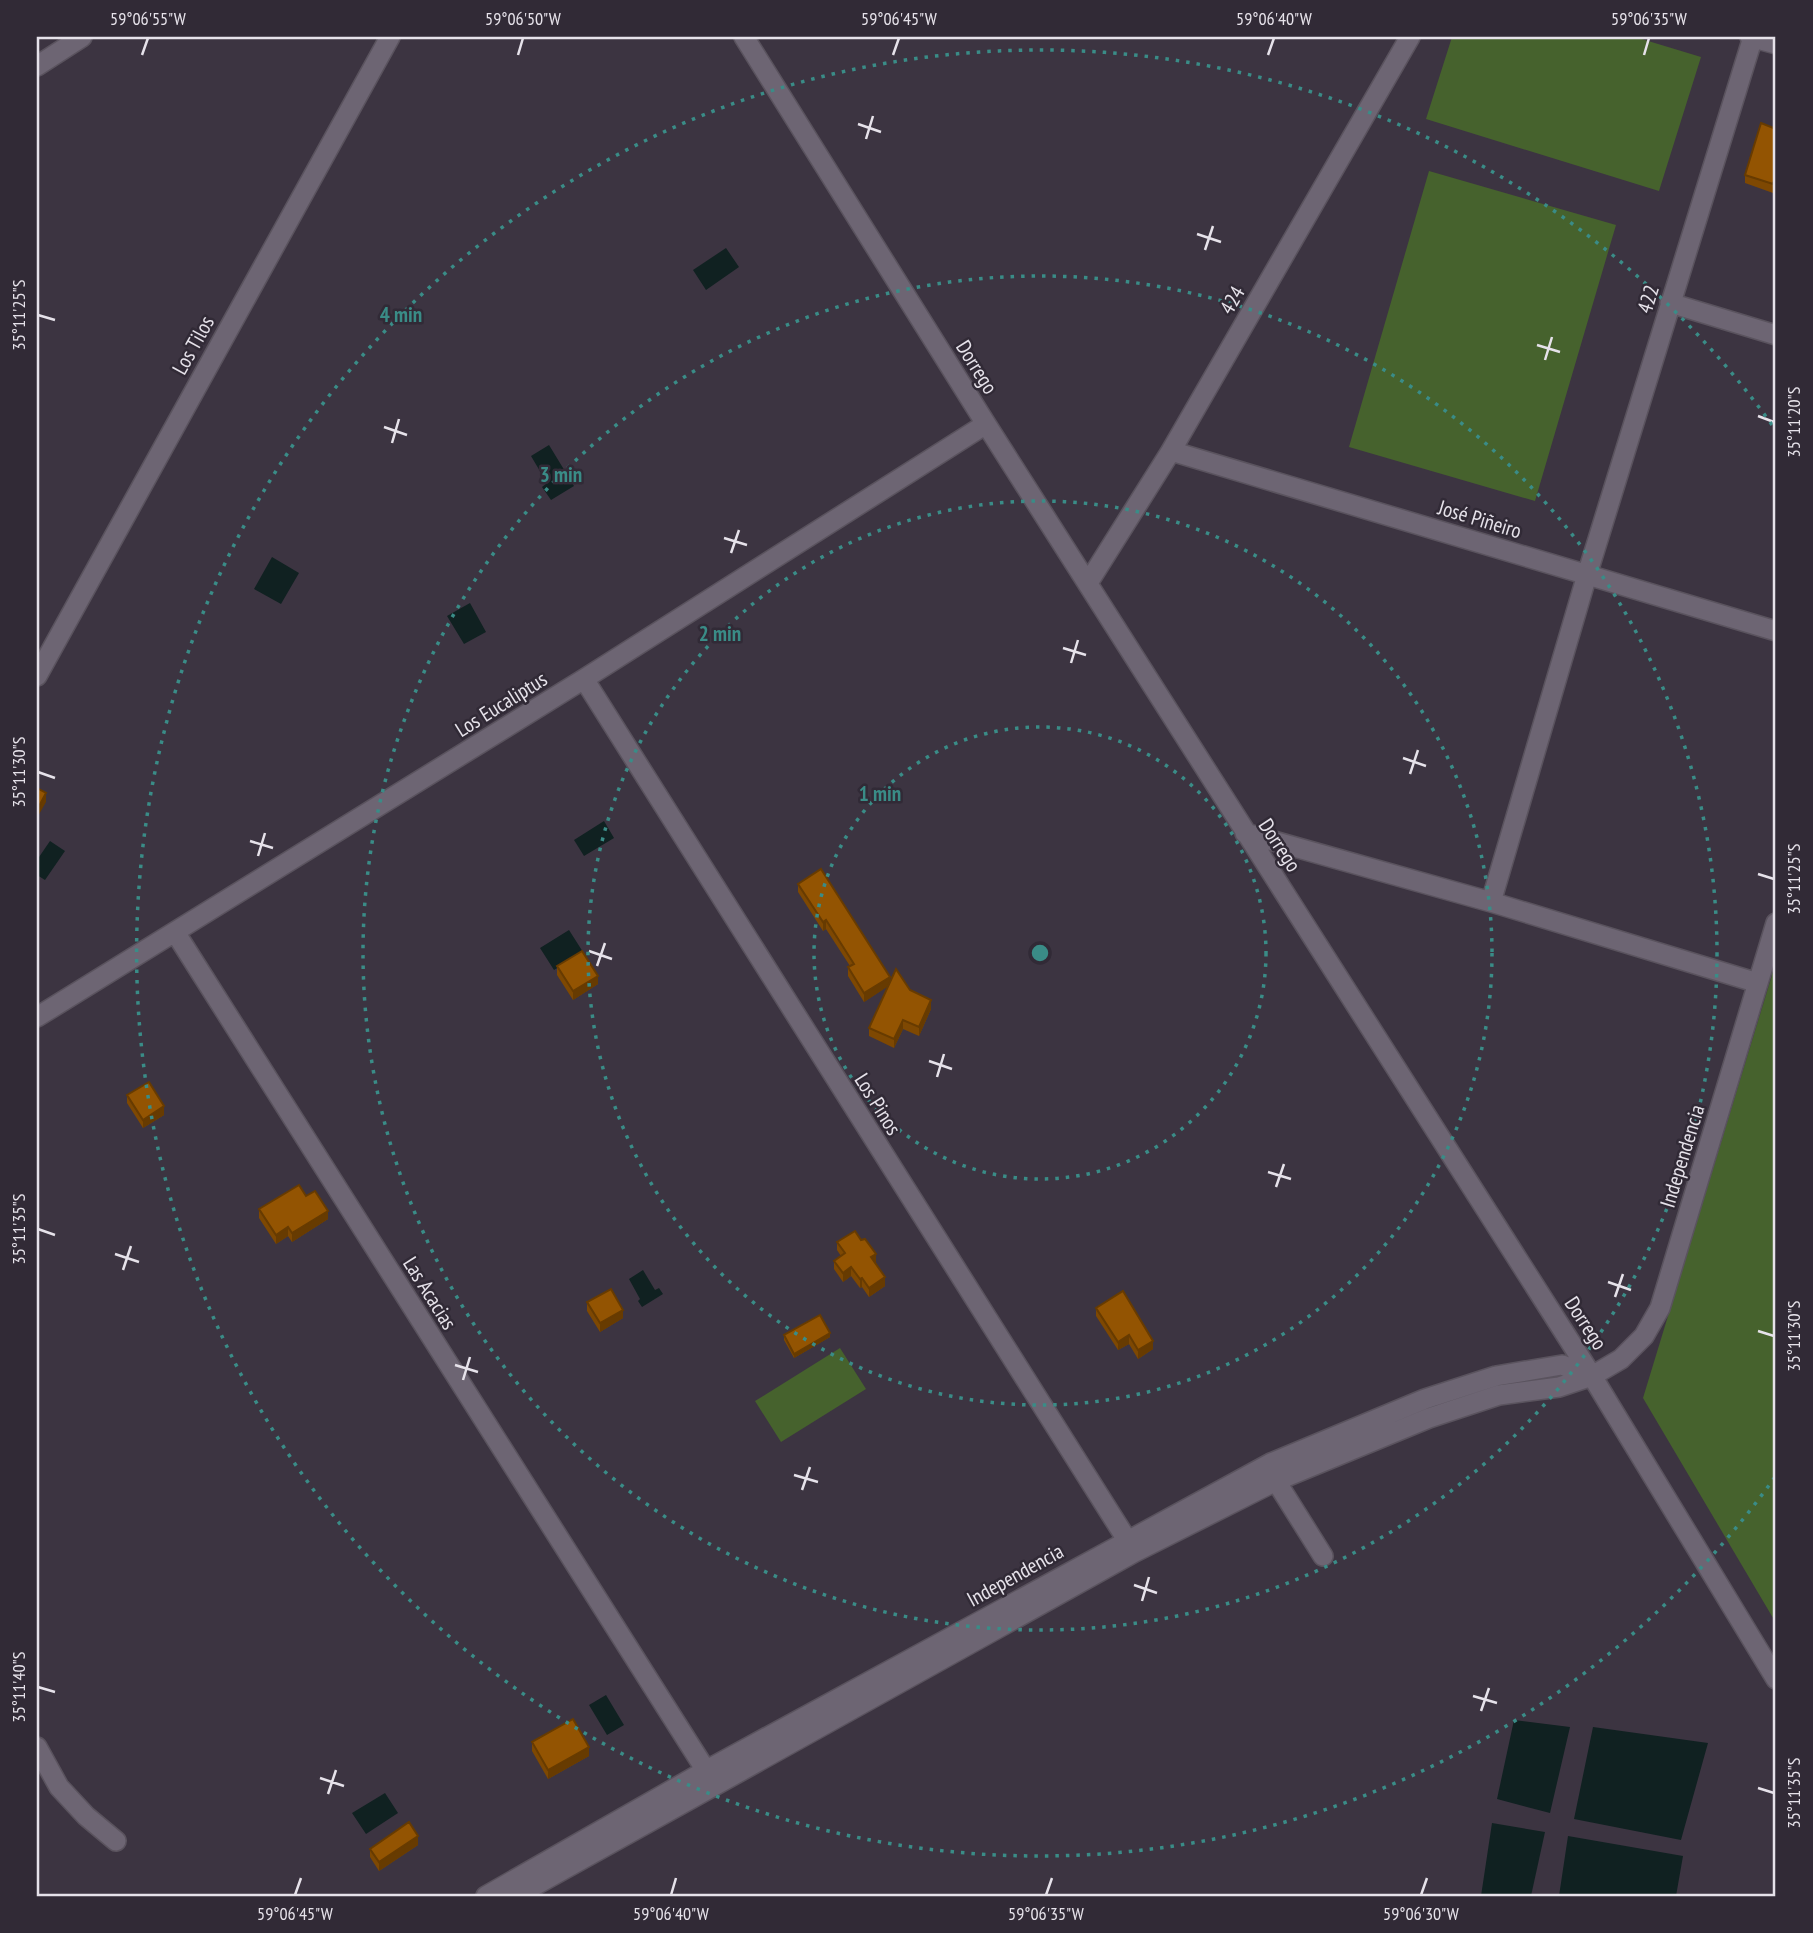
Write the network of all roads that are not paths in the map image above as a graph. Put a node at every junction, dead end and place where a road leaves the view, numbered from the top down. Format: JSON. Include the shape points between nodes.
{"nodes":[{"id":1,"x":82,"y":37,"type":"edge"},
{"id":2,"x":390,"y":37,"type":"edge"},
{"id":3,"x":744,"y":37,"type":"edge"},
{"id":4,"x":1410,"y":37,"type":"edge"},
{"id":5,"x":1752,"y":37,"type":"edge"},
{"id":6,"x":1776,"y":44,"type":"edge"},
{"id":7,"x":37,"y":65,"type":"edge"},
{"id":8,"x":1670,"y":303,"type":"junction"},
{"id":9,"x":1776,"y":335,"type":"edge"},
{"id":10,"x":986,"y":424,"type":"junction"},
{"id":11,"x":1171,"y":451,"type":"junction"},
{"id":12,"x":1587,"y":575,"type":"junction"},
{"id":13,"x":1087,"y":583,"type":"junction"},
{"id":14,"x":1776,"y":631,"type":"edge"},
{"id":15,"x":37,"y":676,"type":"edge"},
{"id":16,"x":584,"y":679,"type":"junction"},
{"id":17,"x":1245,"y":833,"type":"junction"},
{"id":18,"x":1491,"y":902,"type":"junction"},
{"id":19,"x":1776,"y":923,"type":"edge"},
{"id":20,"x":175,"y":932,"type":"junction"},
{"id":21,"x":1758,"y":983,"type":"junction"},
{"id":22,"x":37,"y":1017,"type":"edge"},
{"id":23,"x":1592,"y":1376,"type":"junction"},
{"id":24,"x":1273,"y":1472,"type":"junction"},
{"id":25,"x":1131,"y":1546,"type":"junction"},
{"id":26,"x":1323,"y":1556,"type":"dead end"},
{"id":27,"x":1776,"y":1679,"type":"edge"},
{"id":28,"x":37,"y":1747,"type":"edge"},
{"id":29,"x":710,"y":1778,"type":"junction"},
{"id":30,"x":117,"y":1841,"type":"dead end"},
{"id":31,"x":486,"y":1896,"type":"edge"},
{"id":32,"x":516,"y":1896,"type":"edge"}],
"edges":[{"from":1,"to":7,"type":"street"},
{"from":2,"to":15,"type":"street","name":"Los Tilos"},
{"from":3,"to":10,"type":"street","name":"Dorrego"},
{"from":4,"to":11,"type":"street","name":"424"},
{"from":5,"to":6,"type":"street"},
{"from":5,"to":8,"type":"street","name":"422"},
{"from":8,"to":9,"type":"street"},
{"from":8,"to":12,"type":"street","name":"422"},
{"from":10,"to":13,"type":"street","name":"Dorrego"},
{"from":10,"to":16,"type":"street","name":"Los Eucaliptus"},
{"from":11,"to":12,"type":"street","name":"José Piñeiro"},
{"from":11,"to":13,"type":"street","name":"424"},
{"from":12,"to":14,"type":"street","name":"José Piñeiro"},
{"from":12,"to":18,"type":"street","name":"422"},
{"from":13,"to":17,"type":"street","name":"Dorrego"},
{"from":16,"to":20,"type":"street","name":"Los Eucaliptus"},
{"from":16,"to":25,"type":"street","name":"Los Pinos"},
{"from":17,"to":18,"type":"street"},
{"from":17,"to":23,"type":"street","name":"Dorrego"},
{"from":18,"to":21,"type":"street"},
{"from":19,"to":21,"type":"street","name":"Independencia"},
{"from":20,"to":22,"type":"street","name":"Los Eucaliptus"},
{"from":20,"to":29,"type":"street","name":"Las Acacias"},
{"from":21,"to":23,"type":"street","name":"Independencia","via":[[1660,1308],[1644,1336],[1621,1359]]},
{"from":23,"to":24,"type":"street","name":"Independencia","via":[[1562,1365],[1496,1376],[1425,1399]]},
{"from":23,"to":27,"type":"street","name":"Dorrego"},
{"from":24,"to":25,"type":"street","name":"Independencia"},
{"from":24,"to":26,"type":"street"},
{"from":25,"to":29,"type":"street","name":"Independencia"},
{"from":28,"to":30,"type":"street","via":[[59,1787]]},
{"from":29,"to":31,"type":"street","name":"Independencia"},
{"from":29,"to":32,"type":"street","name":"Independencia"}]}
